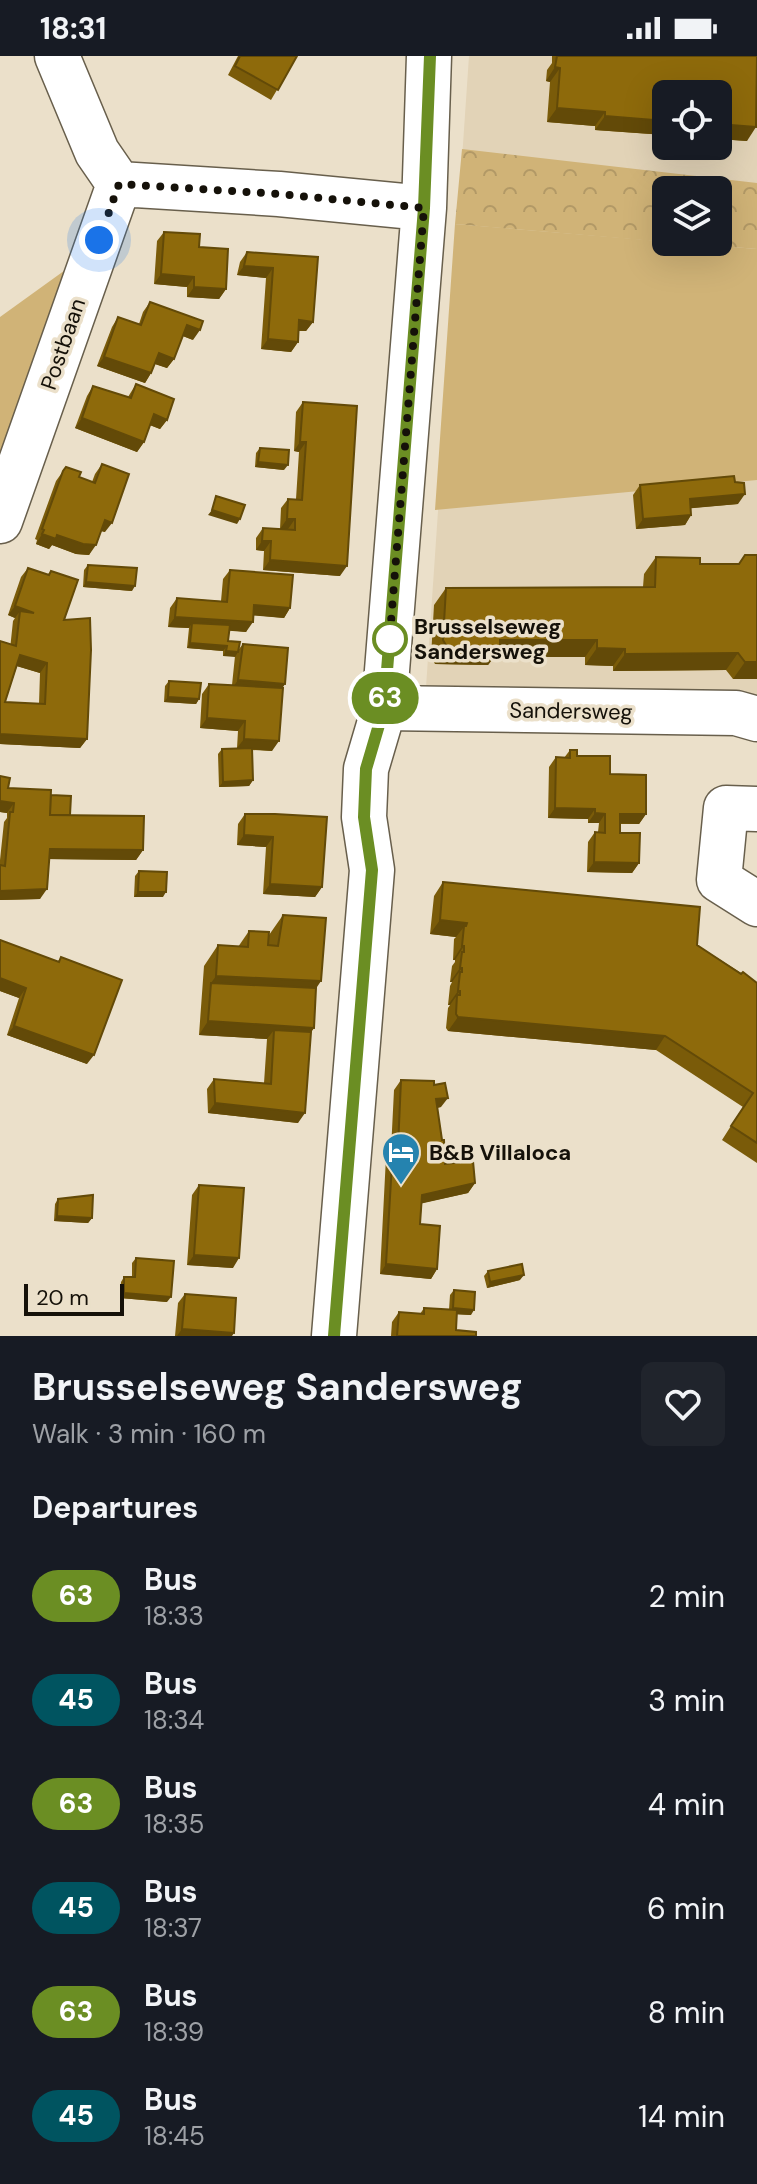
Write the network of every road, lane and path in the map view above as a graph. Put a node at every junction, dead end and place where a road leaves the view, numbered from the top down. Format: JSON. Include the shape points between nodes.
{"nodes":[{"id":1,"x":57,"y":56,"type":"edge"},
{"id":2,"x":429,"y":56,"type":"edge"},
{"id":3,"x":119,"y":184,"type":"junction"},
{"id":4,"x":424,"y":208,"type":"junction"},
{"id":5,"x":0,"y":521,"type":"edge"},
{"id":6,"x":384,"y":708,"type":"junction"},
{"id":7,"x":757,"y":719,"type":"edge"},
{"id":8,"x":757,"y":809,"type":"edge"},
{"id":9,"x":757,"y":904,"type":"edge"},
{"id":10,"x":334,"y":1336,"type":"edge"}],
"edges":[{"from":1,"to":3,"type":"street","via":[[97,152]]},
{"from":2,"to":4,"type":"street"},
{"from":3,"to":4,"type":"street"},
{"from":3,"to":5,"type":"street","name":"Postbaan"},
{"from":4,"to":6,"type":"street"},
{"from":6,"to":7,"type":"street","name":"Sandersweg","via":[[736,713]]},
{"from":6,"to":10,"type":"street","via":[[366,769],[364,817],[372,870]]},
{"from":8,"to":9,"type":"street","via":[[726,808],[719,880]]}]}
